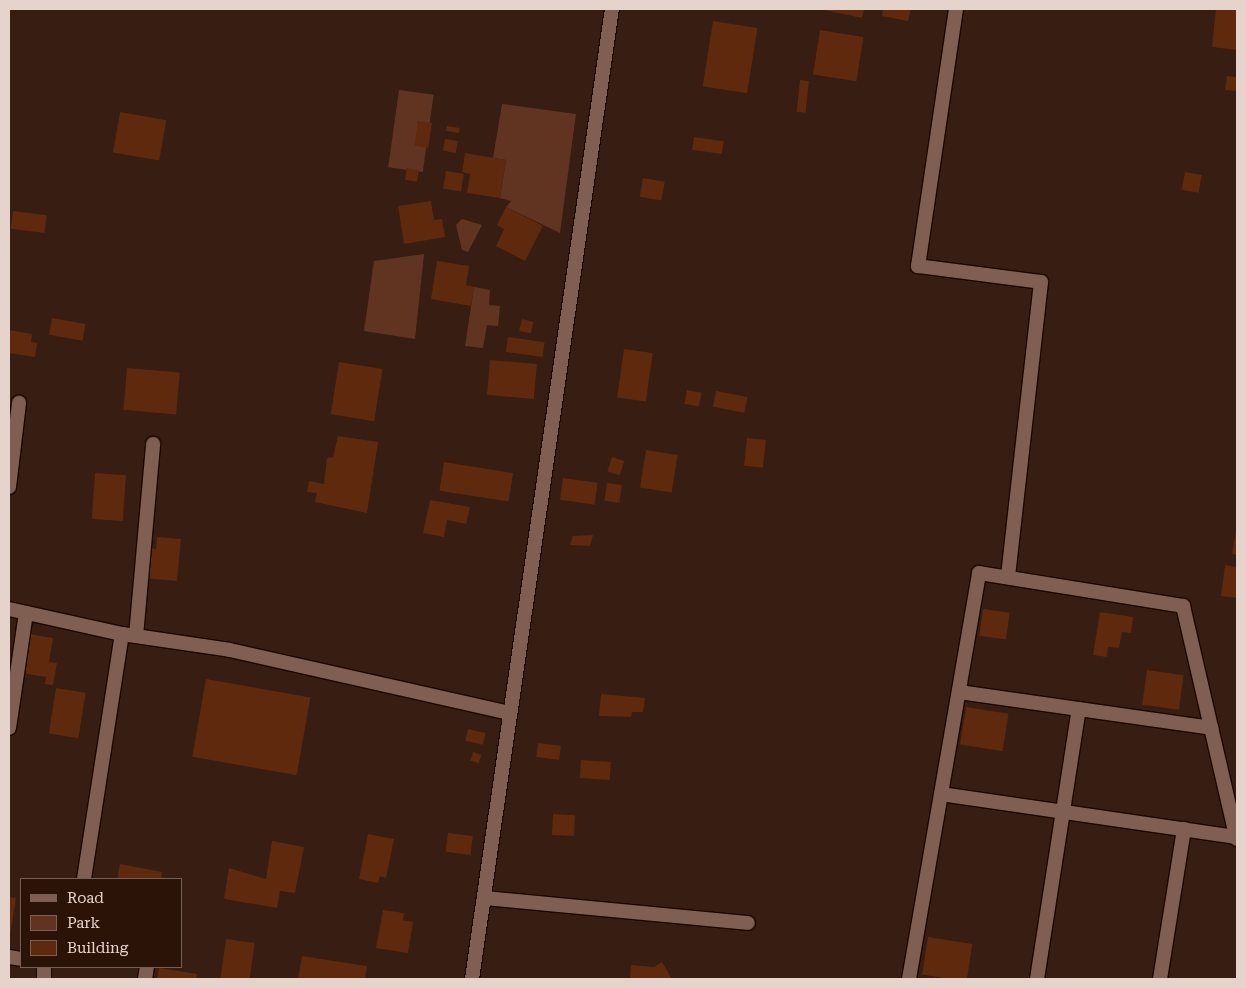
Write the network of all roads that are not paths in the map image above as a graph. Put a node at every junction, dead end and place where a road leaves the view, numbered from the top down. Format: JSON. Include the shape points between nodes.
{"nodes":[{"id":1,"x":612,"y":9,"type":"edge"},
{"id":2,"x":956,"y":9,"type":"edge"},
{"id":3,"x":19,"y":403,"type":"dead end"},
{"id":4,"x":153,"y":444,"type":"dead end"},
{"id":5,"x":9,"y":487,"type":"edge"},
{"id":6,"x":1008,"y":577,"type":"junction"},
{"id":7,"x":9,"y":609,"type":"edge"},
{"id":8,"x":26,"y":613,"type":"junction"},
{"id":9,"x":129,"y":635,"type":"junction"},
{"id":10,"x":959,"y":692,"type":"junction"},
{"id":11,"x":1079,"y":709,"type":"junction"},
{"id":12,"x":510,"y":713,"type":"junction"},
{"id":13,"x":9,"y":728,"type":"edge"},
{"id":14,"x":1211,"y":728,"type":"junction"},
{"id":15,"x":941,"y":794,"type":"junction"},
{"id":16,"x":1063,"y":812,"type":"junction"},
{"id":17,"x":1184,"y":829,"type":"junction"},
{"id":18,"x":1237,"y":838,"type":"edge"},
{"id":19,"x":84,"y":878,"type":"edge"},
{"id":20,"x":484,"y":898,"type":"junction"},
{"id":21,"x":748,"y":923,"type":"dead end"},
{"id":22,"x":472,"y":979,"type":"edge"},
{"id":23,"x":909,"y":979,"type":"edge"},
{"id":24,"x":1037,"y":979,"type":"edge"},
{"id":25,"x":1160,"y":979,"type":"edge"}],
"edges":[{"from":1,"to":12,"type":"street"},
{"from":2,"to":6,"type":"street","via":[[918,266],[1041,282]]},
{"from":3,"to":5,"type":"street"},
{"from":4,"to":9,"type":"street"},
{"from":6,"to":10,"type":"street","via":[[979,573]]},
{"from":6,"to":14,"type":"street","via":[[1183,606]]},
{"from":7,"to":8,"type":"street"},
{"from":8,"to":9,"type":"street"},
{"from":8,"to":13,"type":"street"},
{"from":9,"to":12,"type":"street","via":[[230,650]]},
{"from":9,"to":19,"type":"street"},
{"from":10,"to":11,"type":"street"},
{"from":10,"to":15,"type":"street"},
{"from":11,"to":14,"type":"street"},
{"from":11,"to":16,"type":"street"},
{"from":12,"to":20,"type":"street"},
{"from":14,"to":18,"type":"street"},
{"from":15,"to":16,"type":"street"},
{"from":15,"to":23,"type":"street"},
{"from":16,"to":17,"type":"street"},
{"from":16,"to":24,"type":"street"},
{"from":17,"to":18,"type":"street"},
{"from":17,"to":25,"type":"street"},
{"from":20,"to":21,"type":"street"},
{"from":20,"to":22,"type":"street"}]}
